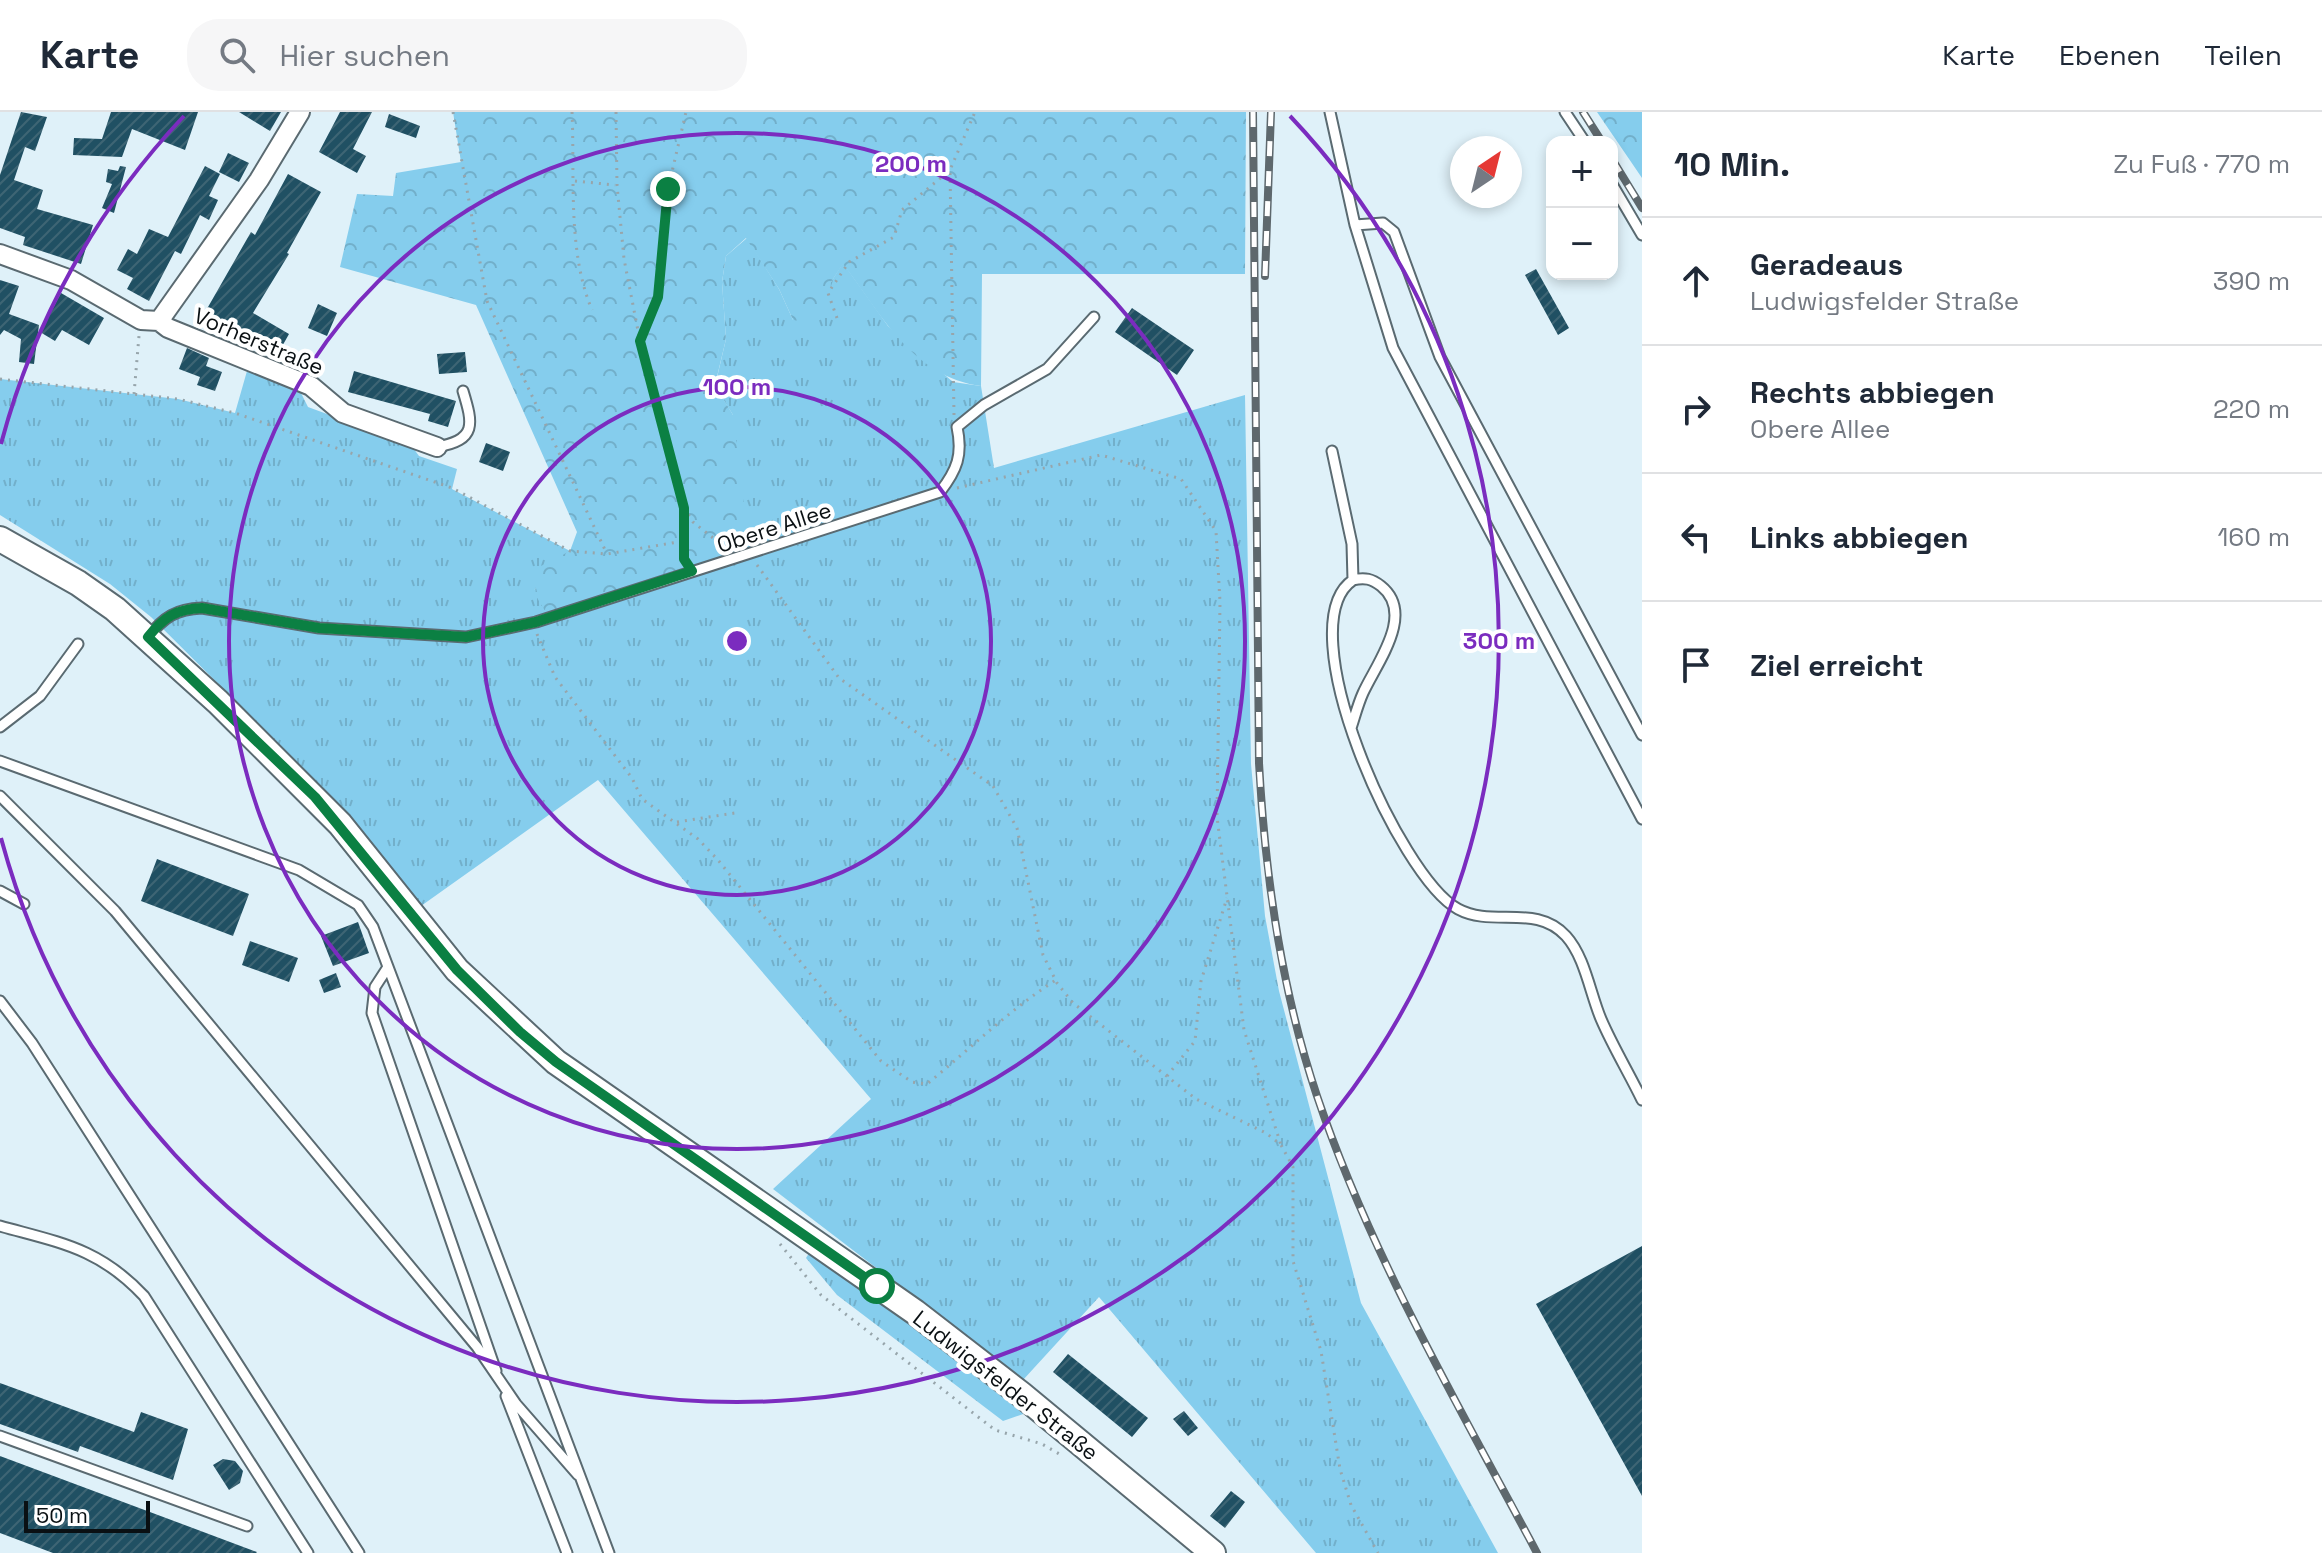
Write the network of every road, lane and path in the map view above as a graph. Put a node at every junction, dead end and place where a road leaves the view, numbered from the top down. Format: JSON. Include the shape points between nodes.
{"nodes":[{"id":1,"x":300,"y":112,"type":"edge"},
{"id":2,"x":453,"y":112,"type":"edge"},
{"id":3,"x":572,"y":112,"type":"edge"},
{"id":4,"x":616,"y":112,"type":"edge"},
{"id":5,"x":686,"y":112,"type":"edge"},
{"id":6,"x":975,"y":112,"type":"edge"},
{"id":7,"x":1330,"y":112,"type":"edge"},
{"id":8,"x":1565,"y":112,"type":"edge"},
{"id":9,"x":1581,"y":136,"type":"edge"},
{"id":10,"x":950,"y":170,"type":"junction"},
{"id":11,"x":575,"y":181,"type":"junction"},
{"id":12,"x":617,"y":185,"type":"junction"},
{"id":13,"x":1618,"y":194,"type":"edge"},
{"id":14,"x":1355,"y":225,"type":"junction"},
{"id":15,"x":1642,"y":235,"type":"edge"},
{"id":16,"x":0,"y":254,"type":"edge"},
{"id":17,"x":592,"y":310,"type":"dead end"},
{"id":18,"x":1094,"y":317,"type":"dead end"},
{"id":19,"x":837,"y":318,"type":"dead end"},
{"id":20,"x":150,"y":321,"type":"junction"},
{"id":21,"x":640,"y":341,"type":"junction"},
{"id":22,"x":0,"y":379,"type":"edge"},
{"id":23,"x":463,"y":391,"type":"dead end"},
{"id":24,"x":134,"y":394,"type":"junction"},
{"id":25,"x":957,"y":427,"type":"junction"},
{"id":26,"x":437,"y":447,"type":"joint"},
{"id":27,"x":1332,"y":451,"type":"dead end"},
{"id":28,"x":940,"y":492,"type":"junction"},
{"id":29,"x":684,"y":508,"type":"junction"},
{"id":30,"x":0,"y":540,"type":"edge"},
{"id":31,"x":684,"y":541,"type":"junction"},
{"id":32,"x":607,"y":554,"type":"junction"},
{"id":33,"x":750,"y":555,"type":"junction"},
{"id":34,"x":735,"y":560,"type":"junction"},
{"id":35,"x":692,"y":571,"type":"junction"},
{"id":36,"x":1353,"y":580,"type":"junction"},
{"id":37,"x":536,"y":622,"type":"junction"},
{"id":38,"x":148,"y":637,"type":"junction"},
{"id":39,"x":78,"y":644,"type":"dead end"},
{"id":40,"x":0,"y":727,"type":"edge"},
{"id":41,"x":1351,"y":728,"type":"junction"},
{"id":42,"x":1642,"y":735,"type":"edge"},
{"id":43,"x":0,"y":761,"type":"edge"},
{"id":44,"x":0,"y":796,"type":"edge"},
{"id":45,"x":735,"y":813,"type":"dead end"},
{"id":46,"x":1642,"y":819,"type":"edge"},
{"id":47,"x":677,"y":822,"type":"junction"},
{"id":48,"x":0,"y":891,"type":"edge"},
{"id":49,"x":1229,"y":895,"type":"junction"},
{"id":50,"x":24,"y":904,"type":"dead end"},
{"id":51,"x":388,"y":967,"type":"junction"},
{"id":52,"x":1056,"y":980,"type":"junction"},
{"id":53,"x":0,"y":1001,"type":"edge"},
{"id":54,"x":1166,"y":1077,"type":"junction"},
{"id":55,"x":1642,"y":1100,"type":"edge"},
{"id":56,"x":1281,"y":1145,"type":"junction"},
{"id":57,"x":0,"y":1226,"type":"edge"},
{"id":58,"x":500,"y":1382,"type":"junction"},
{"id":59,"x":0,"y":1436,"type":"edge"},
{"id":60,"x":583,"y":1480,"type":"junction"},
{"id":61,"x":247,"y":1526,"type":"dead end"},
{"id":62,"x":308,"y":1553,"type":"edge"},
{"id":63,"x":359,"y":1553,"type":"edge"},
{"id":64,"x":567,"y":1553,"type":"edge"},
{"id":65,"x":609,"y":1553,"type":"edge"},
{"id":66,"x":1213,"y":1553,"type":"edge"},
{"id":67,"x":1378,"y":1553,"type":"edge"}],
"edges":[{"from":1,"to":20,"type":"street","name":"Vorherstraße","via":[[259,180]]},
{"from":2,"to":32,"type":"path","via":[[487,301]]},
{"from":3,"to":11,"type":"path"},
{"from":4,"to":12,"type":"path"},
{"from":5,"to":21,"type":"path","via":[[668,189],[658,297]]},
{"from":6,"to":10,"type":"path"},
{"from":7,"to":14,"type":"lane"},
{"from":8,"to":9,"type":"lane"},
{"from":10,"to":19,"type":"path","via":[[902,210],[894,237],[849,262],[828,293]]},
{"from":10,"to":25,"type":"path"},
{"from":11,"to":12,"type":"path"},
{"from":11,"to":17,"type":"path","via":[[583,288]]},
{"from":12,"to":21,"type":"path"},
{"from":13,"to":15,"type":"lane"},
{"from":14,"to":42,"type":"lane","via":[[1383,223],[1394,232],[1440,357]]},
{"from":14,"to":46,"type":"lane","via":[[1393,348]]},
{"from":16,"to":20,"type":"street","via":[[71,280]]},
{"from":18,"to":25,"type":"lane","via":[[1047,369]]},
{"from":20,"to":24,"type":"path"},
{"from":20,"to":26,"type":"street","name":"Vorherstraße","via":[[311,386],[343,413]]},
{"from":21,"to":29,"type":"path"},
{"from":22,"to":24,"type":"path"},
{"from":23,"to":26,"type":"lane","via":[[472,420],[469,433],[454,444]]},
{"from":24,"to":32,"type":"path","via":[[235,413],[452,488],[570,551]]},
{"from":25,"to":28,"type":"lane","via":[[962,451]]},
{"from":27,"to":36,"type":"lane","via":[[1352,544]]},
{"from":28,"to":33,"type":"lane","name":"Obere Allee"},
{"from":28,"to":49,"type":"path","via":[[1101,455],[1181,479],[1216,531],[1217,817]]},
{"from":29,"to":31,"type":"path"},
{"from":29,"to":34,"type":"path"},
{"from":30,"to":38,"type":"street","name":"Ludwigsfelder Straße","via":[[78,583]]},
{"from":31,"to":32,"type":"path"},
{"from":31,"to":35,"type":"path","via":[[684,559]]},
{"from":33,"to":34,"type":"lane","name":"Obere Allee"},
{"from":33,"to":52,"type":"path","via":[[839,678],[993,786],[1017,828],[1032,916]]},
{"from":34,"to":35,"type":"lane","name":"Obere Allee"},
{"from":35,"to":37,"type":"lane","name":"Obere Allee"},
{"from":36,"to":41,"type":"lane","via":[[1338,599],[1333,629]]},
{"from":36,"to":41,"type":"lane","via":[[1376,582],[1389,592],[1395,609],[1392,632]]},
{"from":37,"to":38,"type":"lane","name":"Obere Allee","via":[[466,637],[409,636],[182,609]]},
{"from":37,"to":47,"type":"path","via":[[555,677],[632,778],[642,799]]},
{"from":38,"to":66,"type":"street","name":"Ludwigsfelder Straße","via":[[315,797],[457,970],[520,1032],[915,1312]]},
{"from":39,"to":40,"type":"lane","via":[[40,696]]},
{"from":41,"to":55,"type":"lane","via":[[1386,814],[1433,887],[1457,908],[1478,915],[1536,917],[1567,937]]},
{"from":43,"to":51,"type":"lane","via":[[299,870],[358,905]]},
{"from":44,"to":58,"type":"lane","via":[[115,911],[477,1347]]},
{"from":45,"to":47,"type":"path"},
{"from":47,"to":52,"type":"path","via":[[718,860],[881,1061],[912,1082],[927,1084],[1015,1006]]},
{"from":48,"to":50,"type":"lane"},
{"from":49,"to":54,"type":"path","via":[[1201,981],[1195,1041]]},
{"from":49,"to":56,"type":"path","via":[[1244,1030]]},
{"from":51,"to":58,"type":"lane","via":[[375,987],[372,1013]]},
{"from":51,"to":60,"type":"lane"},
{"from":52,"to":54,"type":"path","via":[[1089,1018]]},
{"from":53,"to":63,"type":"lane"},
{"from":54,"to":56,"type":"path"},
{"from":56,"to":67,"type":"path","via":[[1293,1167],[1293,1261],[1321,1351],[1340,1469],[1351,1505]]},
{"from":57,"to":62,"type":"lane","via":[[81,1248],[120,1270],[144,1296]]},
{"from":58,"to":60,"type":"lane"},
{"from":58,"to":64,"type":"lane"},
{"from":59,"to":61,"type":"lane"},
{"from":60,"to":65,"type":"lane"}]}
